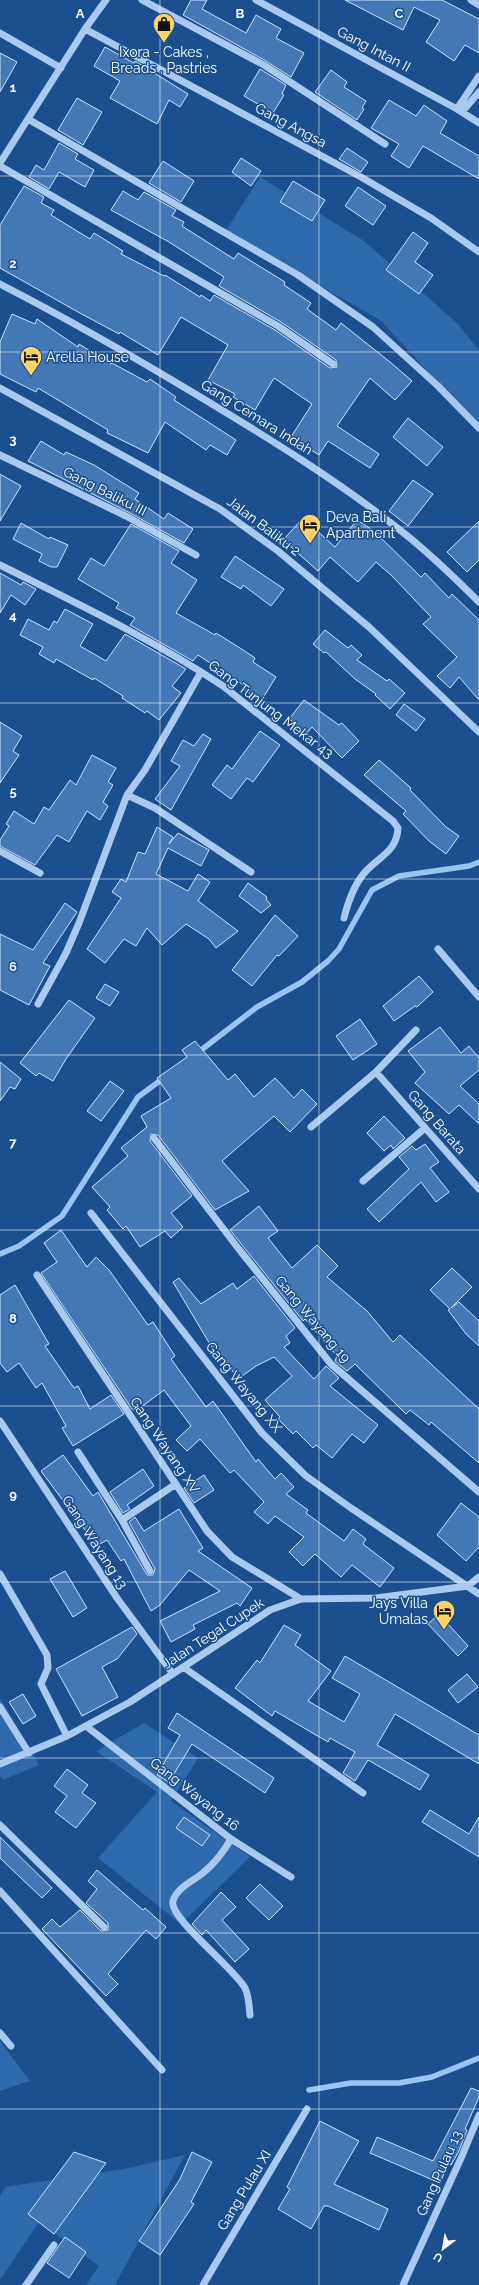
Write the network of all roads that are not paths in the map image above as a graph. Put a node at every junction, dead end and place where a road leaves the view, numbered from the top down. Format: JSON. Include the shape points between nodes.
{"nodes":[{"id":1,"x":106,"y":0,"type":"edge"},
{"id":2,"x":142,"y":0,"type":"edge"},
{"id":3,"x":256,"y":0,"type":"edge"},
{"id":4,"x":471,"y":0,"type":"edge"},
{"id":5,"x":479,"y":5,"type":"edge"},
{"id":6,"x":85,"y":29,"type":"junction"},
{"id":7,"x":0,"y":33,"type":"edge"},
{"id":8,"x":61,"y":68,"type":"junction"},
{"id":9,"x":479,"y":76,"type":"edge"},
{"id":10,"x":479,"y":92,"type":"edge"},
{"id":11,"x":460,"y":110,"type":"junction"},
{"id":12,"x":28,"y":119,"type":"junction"},
{"id":13,"x":479,"y":123,"type":"edge"},
{"id":14,"x":385,"y":144,"type":"dead end"},
{"id":15,"x":0,"y":164,"type":"edge"},
{"id":16,"x":479,"y":252,"type":"edge"},
{"id":17,"x":0,"y":284,"type":"edge"},
{"id":18,"x":333,"y":364,"type":"dead end"},
{"id":19,"x":0,"y":388,"type":"edge"},
{"id":20,"x":479,"y":428,"type":"edge"},
{"id":21,"x":0,"y":455,"type":"edge"},
{"id":22,"x":196,"y":555,"type":"dead end"},
{"id":23,"x":0,"y":565,"type":"edge"},
{"id":24,"x":479,"y":602,"type":"edge"},
{"id":25,"x":201,"y":672,"type":"junction"},
{"id":26,"x":479,"y":732,"type":"edge"},
{"id":27,"x":127,"y":795,"type":"junction"},
{"id":28,"x":0,"y":851,"type":"edge"},
{"id":29,"x":251,"y":872,"type":"dead end"},
{"id":30,"x":40,"y":873,"type":"dead end"},
{"id":31,"x":344,"y":918,"type":"dead end"},
{"id":32,"x":438,"y":949,"type":"dead end"},
{"id":33,"x":479,"y":997,"type":"edge"},
{"id":34,"x":38,"y":1004,"type":"dead end"},
{"id":35,"x":416,"y":1030,"type":"dead end"},
{"id":36,"x":376,"y":1072,"type":"junction"},
{"id":37,"x":311,"y":1127,"type":"dead end"},
{"id":38,"x":425,"y":1128,"type":"junction"},
{"id":39,"x":154,"y":1138,"type":"dead end"},
{"id":40,"x":363,"y":1181,"type":"dead end"},
{"id":41,"x":479,"y":1189,"type":"edge"},
{"id":42,"x":91,"y":1213,"type":"dead end"},
{"id":43,"x":37,"y":1275,"type":"dead end"},
{"id":44,"x":0,"y":1421,"type":"edge"},
{"id":45,"x":78,"y":1452,"type":"dead end"},
{"id":46,"x":176,"y":1484,"type":"junction"},
{"id":47,"x":479,"y":1492,"type":"edge"},
{"id":48,"x":122,"y":1520,"type":"junction"},
{"id":49,"x":150,"y":1571,"type":"dead end"},
{"id":50,"x":0,"y":1574,"type":"edge"},
{"id":51,"x":479,"y":1577,"type":"edge"},
{"id":52,"x":468,"y":1586,"type":"junction"},
{"id":53,"x":479,"y":1594,"type":"edge"},
{"id":54,"x":301,"y":1599,"type":"junction"},
{"id":55,"x":183,"y":1667,"type":"junction"},
{"id":56,"x":173,"y":1674,"type":"junction"},
{"id":57,"x":0,"y":1707,"type":"edge"},
{"id":58,"x":86,"y":1726,"type":"junction"},
{"id":59,"x":67,"y":1736,"type":"junction"},
{"id":60,"x":29,"y":1753,"type":"junction"},
{"id":61,"x":0,"y":1764,"type":"edge"},
{"id":62,"x":364,"y":1793,"type":"dead end"},
{"id":63,"x":0,"y":1825,"type":"edge"},
{"id":64,"x":231,"y":1839,"type":"junction"},
{"id":65,"x":291,"y":1877,"type":"dead end"},
{"id":66,"x":0,"y":1892,"type":"edge"},
{"id":67,"x":104,"y":1928,"type":"dead end"},
{"id":68,"x":250,"y":2016,"type":"dead end"},
{"id":69,"x":0,"y":2033,"type":"edge"},
{"id":70,"x":11,"y":2046,"type":"dead end"},
{"id":71,"x":162,"y":2070,"type":"dead end"},
{"id":72,"x":307,"y":2109,"type":"dead end"},
{"id":73,"x":479,"y":2115,"type":"edge"},
{"id":74,"x":54,"y":2245,"type":"dead end"},
{"id":75,"x":26,"y":2285,"type":"edge"},
{"id":76,"x":203,"y":2285,"type":"edge"},
{"id":77,"x":403,"y":2285,"type":"edge"}],
"edges":[{"from":1,"to":6,"type":"street"},
{"from":2,"to":14,"type":"street","via":[[264,65]]},
{"from":3,"to":11,"type":"street","name":"Gang Intan II"},
{"from":4,"to":5,"type":"street"},
{"from":6,"to":8,"type":"street"},
{"from":6,"to":16,"type":"street","name":"Gang Angsa","via":[[361,177],[431,218]]},
{"from":7,"to":8,"type":"street"},
{"from":8,"to":12,"type":"street"},
{"from":9,"to":11,"type":"street"},
{"from":10,"to":11,"type":"street"},
{"from":11,"to":13,"type":"street","name":"Gang Intan II"},
{"from":12,"to":15,"type":"street"},
{"from":12,"to":20,"type":"street","via":[[298,275],[373,326]]},
{"from":15,"to":18,"type":"street","via":[[278,326]]},
{"from":17,"to":24,"type":"street","name":"Gang Cemara Indah","via":[[143,362],[309,465],[411,539]]},
{"from":19,"to":26,"type":"street","name":"Jalan Baliku 2","via":[[187,489],[233,518],[278,551],[369,626]]},
{"from":21,"to":22,"type":"street","name":"Gang Baliku III","via":[[126,516]]},
{"from":23,"to":25,"type":"street","name":"Gang Tunjung Mekar 43","via":[[113,621]]},
{"from":25,"to":27,"type":"street","via":[[145,770]]},
{"from":25,"to":31,"type":"street","name":"Gang Tunjung Mekar 43","via":[[223,686],[316,759],[393,821],[398,828],[398,837],[390,851],[366,871],[348,903]]},
{"from":27,"to":29,"type":"street","via":[[155,808]]},
{"from":27,"to":34,"type":"street","via":[[79,923]]},
{"from":28,"to":30,"type":"street"},
{"from":32,"to":33,"type":"street"},
{"from":35,"to":36,"type":"street"},
{"from":36,"to":37,"type":"street"},
{"from":36,"to":38,"type":"street","name":"Gang Barata"},
{"from":38,"to":40,"type":"street"},
{"from":38,"to":41,"type":"street","name":"Gang Barata"},
{"from":39,"to":47,"type":"street","name":"Gang Wayang 19","via":[[331,1364]]},
{"from":42,"to":52,"type":"street","name":"Gang Wayang XX","via":[[262,1433],[306,1476]]},
{"from":43,"to":46,"type":"street","name":"Gang Wayang XV"},
{"from":44,"to":56,"type":"street","name":"Gang Wayang 13","via":[[117,1598]]},
{"from":45,"to":48,"type":"street"},
{"from":46,"to":48,"type":"street"},
{"from":46,"to":54,"type":"street","name":"Gang Wayang XV","via":[[207,1531],[232,1557]]},
{"from":48,"to":49,"type":"street"},
{"from":50,"to":59,"type":"street","via":[[47,1655],[48,1668],[42,1684]]},
{"from":51,"to":52,"type":"street"},
{"from":52,"to":53,"type":"street","name":"Gang Wayang XX"},
{"from":52,"to":54,"type":"street","name":"Jalan Tegal Cupek","via":[[376,1598]]},
{"from":54,"to":55,"type":"street","name":"Jalan Tegal Cupek","via":[[270,1610]]},
{"from":55,"to":56,"type":"street","name":"Jalan Tegal Cupek"},
{"from":55,"to":62,"type":"street"},
{"from":56,"to":58,"type":"street","name":"Jalan Tegal Cupek"},
{"from":57,"to":60,"type":"street"},
{"from":58,"to":59,"type":"street","name":"Jalan Tegal Cupek"},
{"from":58,"to":64,"type":"street","name":"Gang Wayang 16"},
{"from":59,"to":60,"type":"street","name":"Jalan Tegal Cupek"},
{"from":60,"to":61,"type":"street","name":"Jalan Tegal Cupek"},
{"from":63,"to":67,"type":"street"},
{"from":64,"to":65,"type":"street","name":"Gang Wayang 16"},
{"from":64,"to":68,"type":"street","via":[[218,1858],[178,1891],[172,1901],[173,1910],[183,1924],[237,1976],[246,1990]]},
{"from":66,"to":71,"type":"street"},
{"from":69,"to":70,"type":"street"},
{"from":72,"to":76,"type":"street","name":"Gang Pulau XI"},
{"from":73,"to":77,"type":"street","name":"Gang Pulau 13"},
{"from":74,"to":75,"type":"street"}]}
